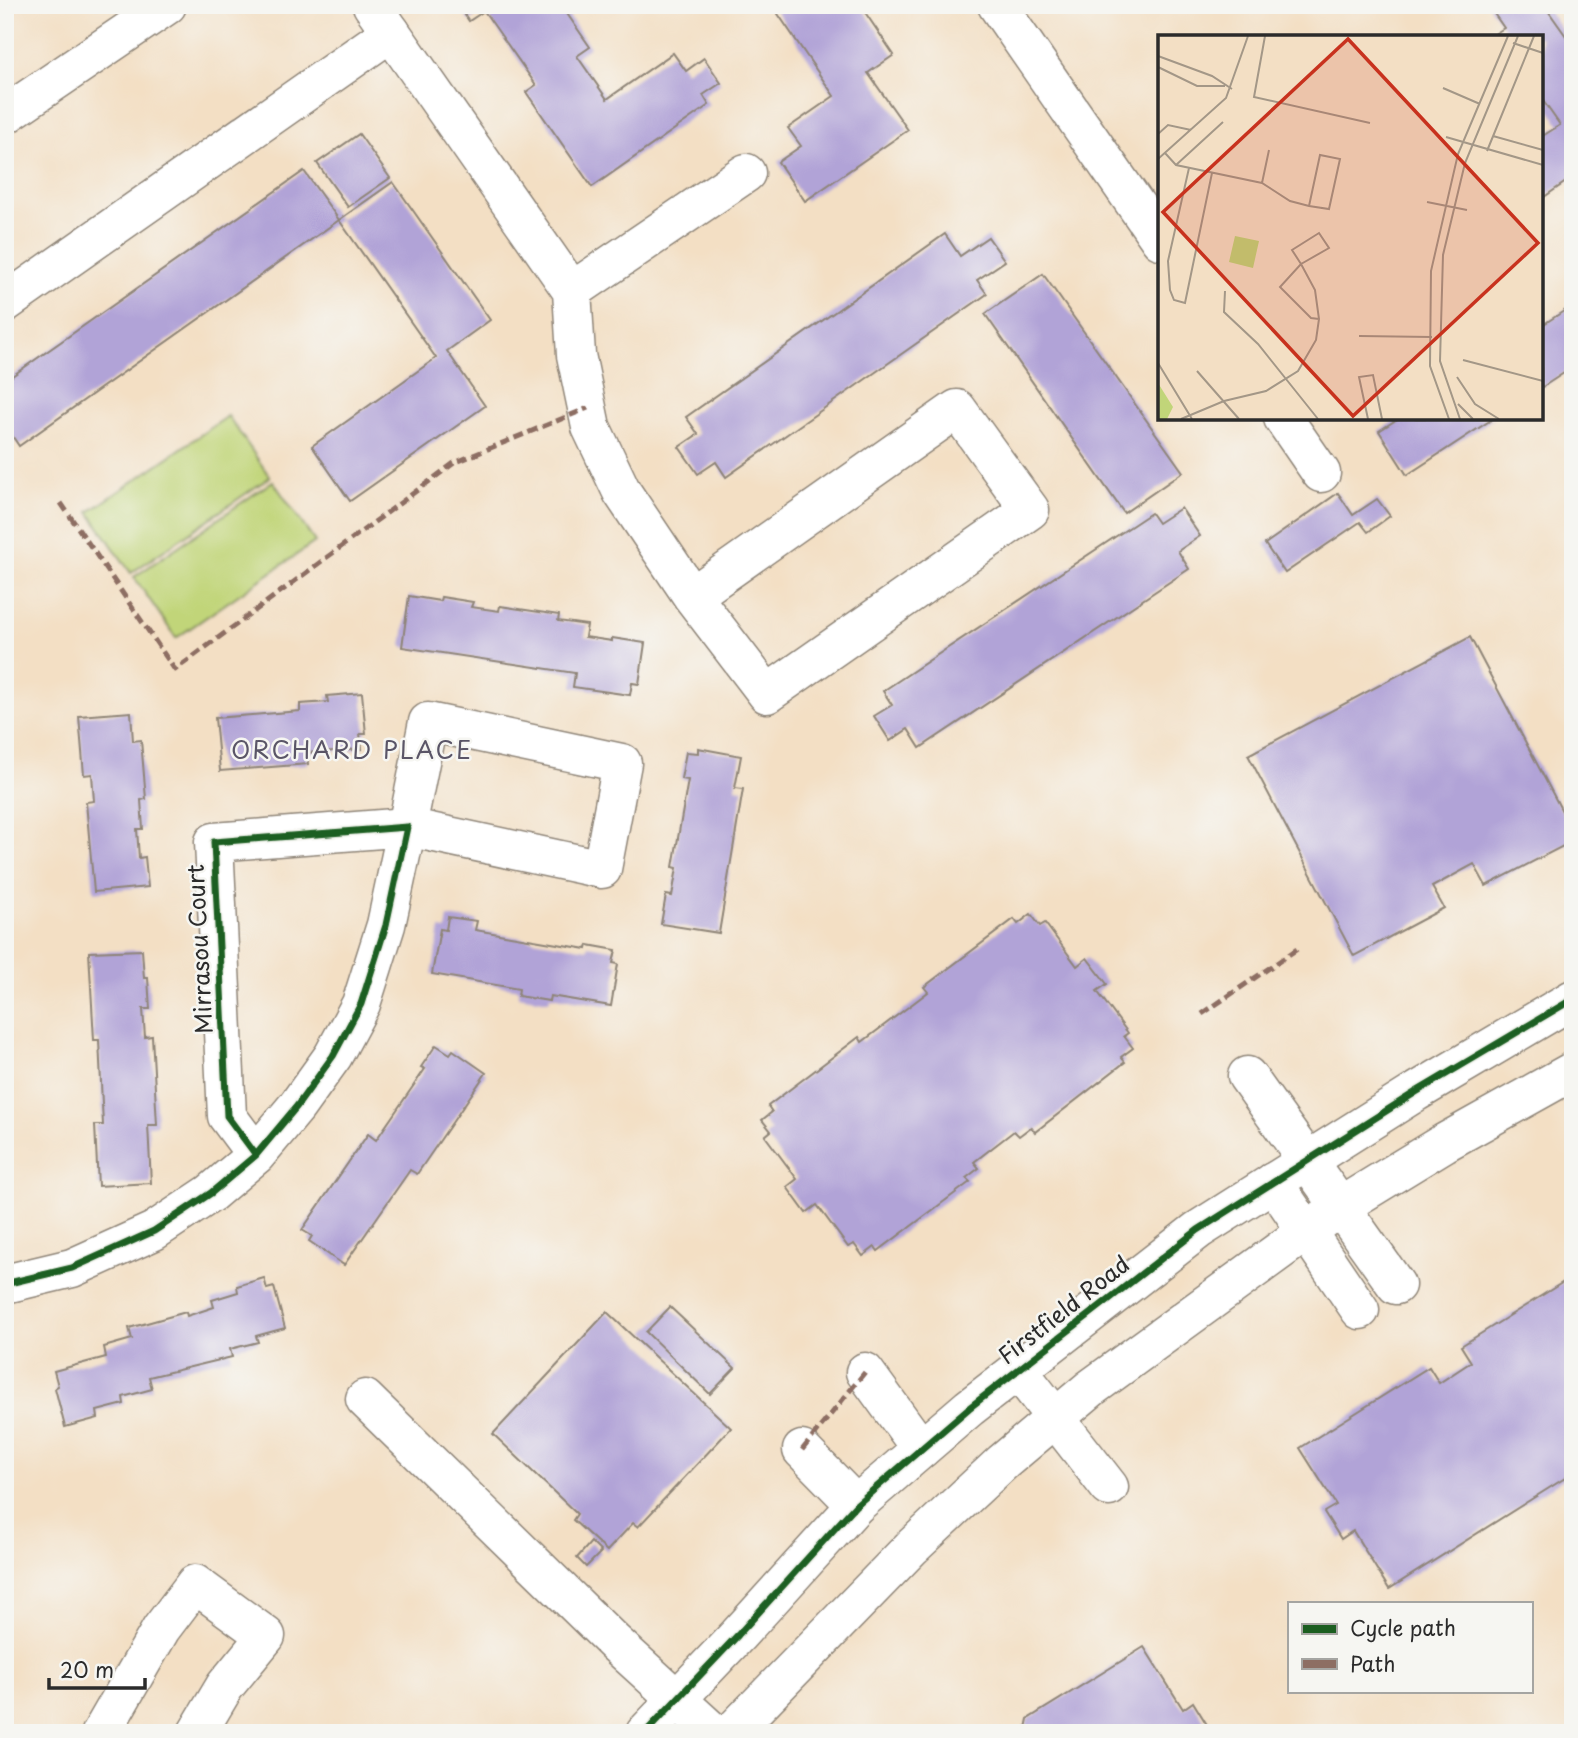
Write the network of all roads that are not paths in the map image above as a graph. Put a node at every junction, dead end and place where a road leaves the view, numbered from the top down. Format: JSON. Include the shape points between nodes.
{"nodes":[{"id":1,"x":167,"y":5,"type":"edge"},
{"id":2,"x":997,"y":5,"type":"edge"},
{"id":3,"x":382,"y":19,"type":"edge"},
{"id":4,"x":5,"y":114,"type":"edge"},
{"id":5,"x":746,"y":173,"type":"dead end"},
{"id":6,"x":1158,"y":237,"type":"edge"},
{"id":7,"x":572,"y":291,"type":"junction"},
{"id":8,"x":5,"y":303,"type":"edge"},
{"id":9,"x":1284,"y":420,"type":"edge"},
{"id":10,"x":1321,"y":473,"type":"dead end"},
{"id":11,"x":692,"y":596,"type":"junction"},
{"id":12,"x":407,"y":827,"type":"junction"},
{"id":13,"x":1573,"y":999,"type":"edge"},
{"id":14,"x":1573,"y":1071,"type":"edge"},
{"id":15,"x":1247,"y":1076,"type":"dead end"},
{"id":16,"x":256,"y":1155,"type":"junction"},
{"id":17,"x":1308,"y":1161,"type":"junction"},
{"id":18,"x":1273,"y":1182,"type":"junction"},
{"id":19,"x":1341,"y":1206,"type":"junction"},
{"id":20,"x":1306,"y":1229,"type":"junction"},
{"id":21,"x":5,"y":1284,"type":"edge"},
{"id":22,"x":1396,"y":1285,"type":"dead end"},
{"id":23,"x":1360,"y":1310,"type":"dead end"},
{"id":24,"x":1018,"y":1370,"type":"junction"},
{"id":25,"x":864,"y":1371,"type":"dead end"},
{"id":26,"x":365,"y":1399,"type":"dead end"},
{"id":27,"x":1055,"y":1417,"type":"junction"},
{"id":28,"x":921,"y":1449,"type":"junction"},
{"id":29,"x":802,"y":1450,"type":"dead end"},
{"id":30,"x":1109,"y":1487,"type":"dead end"},
{"id":31,"x":856,"y":1505,"type":"junction"},
{"id":32,"x":658,"y":1723,"type":"edge"},
{"id":33,"x":101,"y":1733,"type":"edge"},
{"id":34,"x":197,"y":1733,"type":"edge"},
{"id":35,"x":714,"y":1733,"type":"edge"},
{"id":36,"x":731,"y":1733,"type":"edge"}],
"edges":[{"from":1,"to":4,"type":"street"},
{"from":2,"to":6,"type":"street"},
{"from":3,"to":7,"type":"street"},
{"from":3,"to":8,"type":"street"},
{"from":5,"to":7,"type":"street"},
{"from":7,"to":11,"type":"street","via":[[576,355],[592,427],[622,492]]},
{"from":9,"to":10,"type":"street"},
{"from":11,"to":11,"type":"street","via":[[767,694],[1030,510],[957,409]]},
{"from":12,"to":12,"type":"street","via":[[602,869],[622,763],[428,722]]},
{"from":12,"to":16,"type":"street","via":[[386,925],[361,1004],[333,1056]]},
{"from":12,"to":16,"type":"street","name":"Mirrasou Court","via":[[214,842],[227,1116]]},
{"from":13,"to":17,"type":"street","name":"Firstfield Road"},
{"from":14,"to":19,"type":"street"},
{"from":15,"to":17,"type":"street"},
{"from":16,"to":21,"type":"street","via":[[211,1193],[154,1231],[72,1268]]},
{"from":17,"to":18,"type":"street","name":"Firstfield Road"},
{"from":17,"to":19,"type":"street"},
{"from":18,"to":20,"type":"street"},
{"from":18,"to":24,"type":"street","name":"Firstfield Road","via":[[1198,1230]]},
{"from":19,"to":20,"type":"street"},
{"from":19,"to":22,"type":"street"},
{"from":20,"to":23,"type":"street"},
{"from":20,"to":27,"type":"street"},
{"from":24,"to":27,"type":"street"},
{"from":24,"to":28,"type":"street","name":"Firstfield Road"},
{"from":25,"to":28,"type":"street"},
{"from":26,"to":32,"type":"street"},
{"from":27,"to":30,"type":"street"},
{"from":27,"to":36,"type":"street","via":[[912,1547]]},
{"from":28,"to":31,"type":"street","name":"Firstfield Road"},
{"from":29,"to":31,"type":"street"},
{"from":31,"to":32,"type":"street","name":"Firstfield Road"},
{"from":32,"to":35,"type":"street"},
{"from":33,"to":34,"type":"street","via":[[162,1629],[195,1584],[266,1636],[225,1686]]}]}
